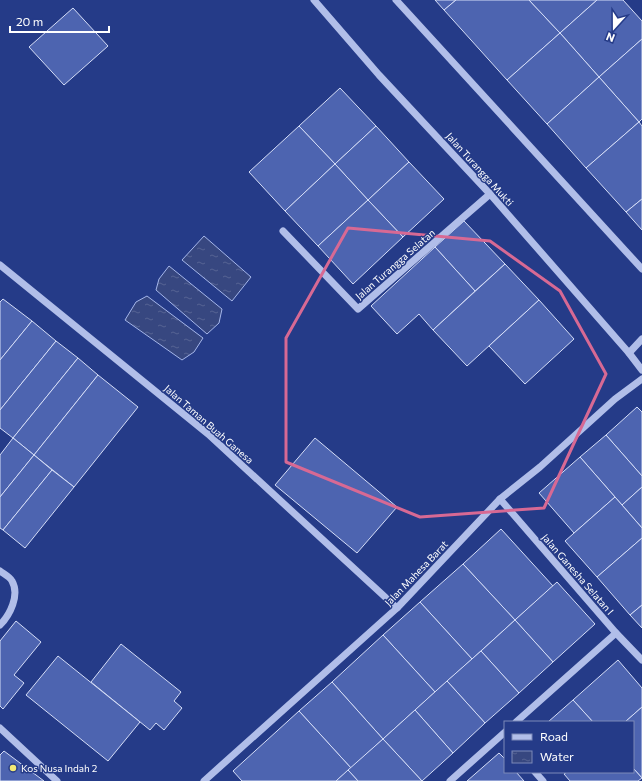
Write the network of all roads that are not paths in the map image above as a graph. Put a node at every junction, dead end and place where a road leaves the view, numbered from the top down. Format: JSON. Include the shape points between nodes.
{"nodes":[{"id":1,"x":314,"y":0,"type":"edge"},
{"id":2,"x":396,"y":0,"type":"edge"},
{"id":3,"x":490,"y":194,"type":"junction"},
{"id":4,"x":283,"y":231,"type":"dead end"},
{"id":5,"x":0,"y":265,"type":"edge"},
{"id":6,"x":642,"y":270,"type":"edge"},
{"id":7,"x":642,"y":339,"type":"edge"},
{"id":8,"x":629,"y":353,"type":"junction"},
{"id":9,"x":642,"y":370,"type":"edge"},
{"id":10,"x":642,"y":379,"type":"edge"},
{"id":11,"x":500,"y":499,"type":"junction"},
{"id":12,"x":0,"y":571,"type":"edge"},
{"id":13,"x":397,"y":608,"type":"junction"},
{"id":14,"x":0,"y":625,"type":"edge"},
{"id":15,"x":616,"y":633,"type":"junction"},
{"id":16,"x":642,"y":660,"type":"edge"},
{"id":17,"x":517,"y":721,"type":"edge"},
{"id":18,"x":0,"y":728,"type":"edge"},
{"id":19,"x":504,"y":735,"type":"edge"},
{"id":20,"x":536,"y":773,"type":"edge"},
{"id":21,"x":57,"y":781,"type":"edge"},
{"id":22,"x":204,"y":781,"type":"edge"},
{"id":23,"x":450,"y":781,"type":"edge"},
{"id":24,"x":543,"y":781,"type":"edge"}],
"edges":[{"from":1,"to":3,"type":"street","name":"Jalan Turangga Mukti"},
{"from":2,"to":6,"type":"street"},
{"from":3,"to":4,"type":"street","name":"Jalan Turangga Selatan","via":[[358,309]]},
{"from":3,"to":8,"type":"street","name":"Jalan Turangga Mukti"},
{"from":5,"to":13,"type":"street","name":"Jalan Taman Buah Ganesa","via":[[208,434]]},
{"from":7,"to":8,"type":"street"},
{"from":8,"to":9,"type":"street","name":"Jalan Turangga Mukti"},
{"from":10,"to":11,"type":"street","name":"Jalan Mahesa Barat","via":[[615,399],[540,467]]},
{"from":11,"to":13,"type":"street","name":"Jalan Mahesa Barat"},
{"from":11,"to":15,"type":"street","name":"Jalan Ganesha Selatan I"},
{"from":12,"to":14,"type":"street","via":[[12,580],[15,590],[14,604]]},
{"from":13,"to":22,"type":"street","name":"Jalan Mahesa Barat"},
{"from":15,"to":16,"type":"street","name":"Jalan Ganesha Selatan I"},
{"from":15,"to":17,"type":"street"},
{"from":18,"to":21,"type":"street"},
{"from":19,"to":23,"type":"street"},
{"from":20,"to":24,"type":"street"}]}
